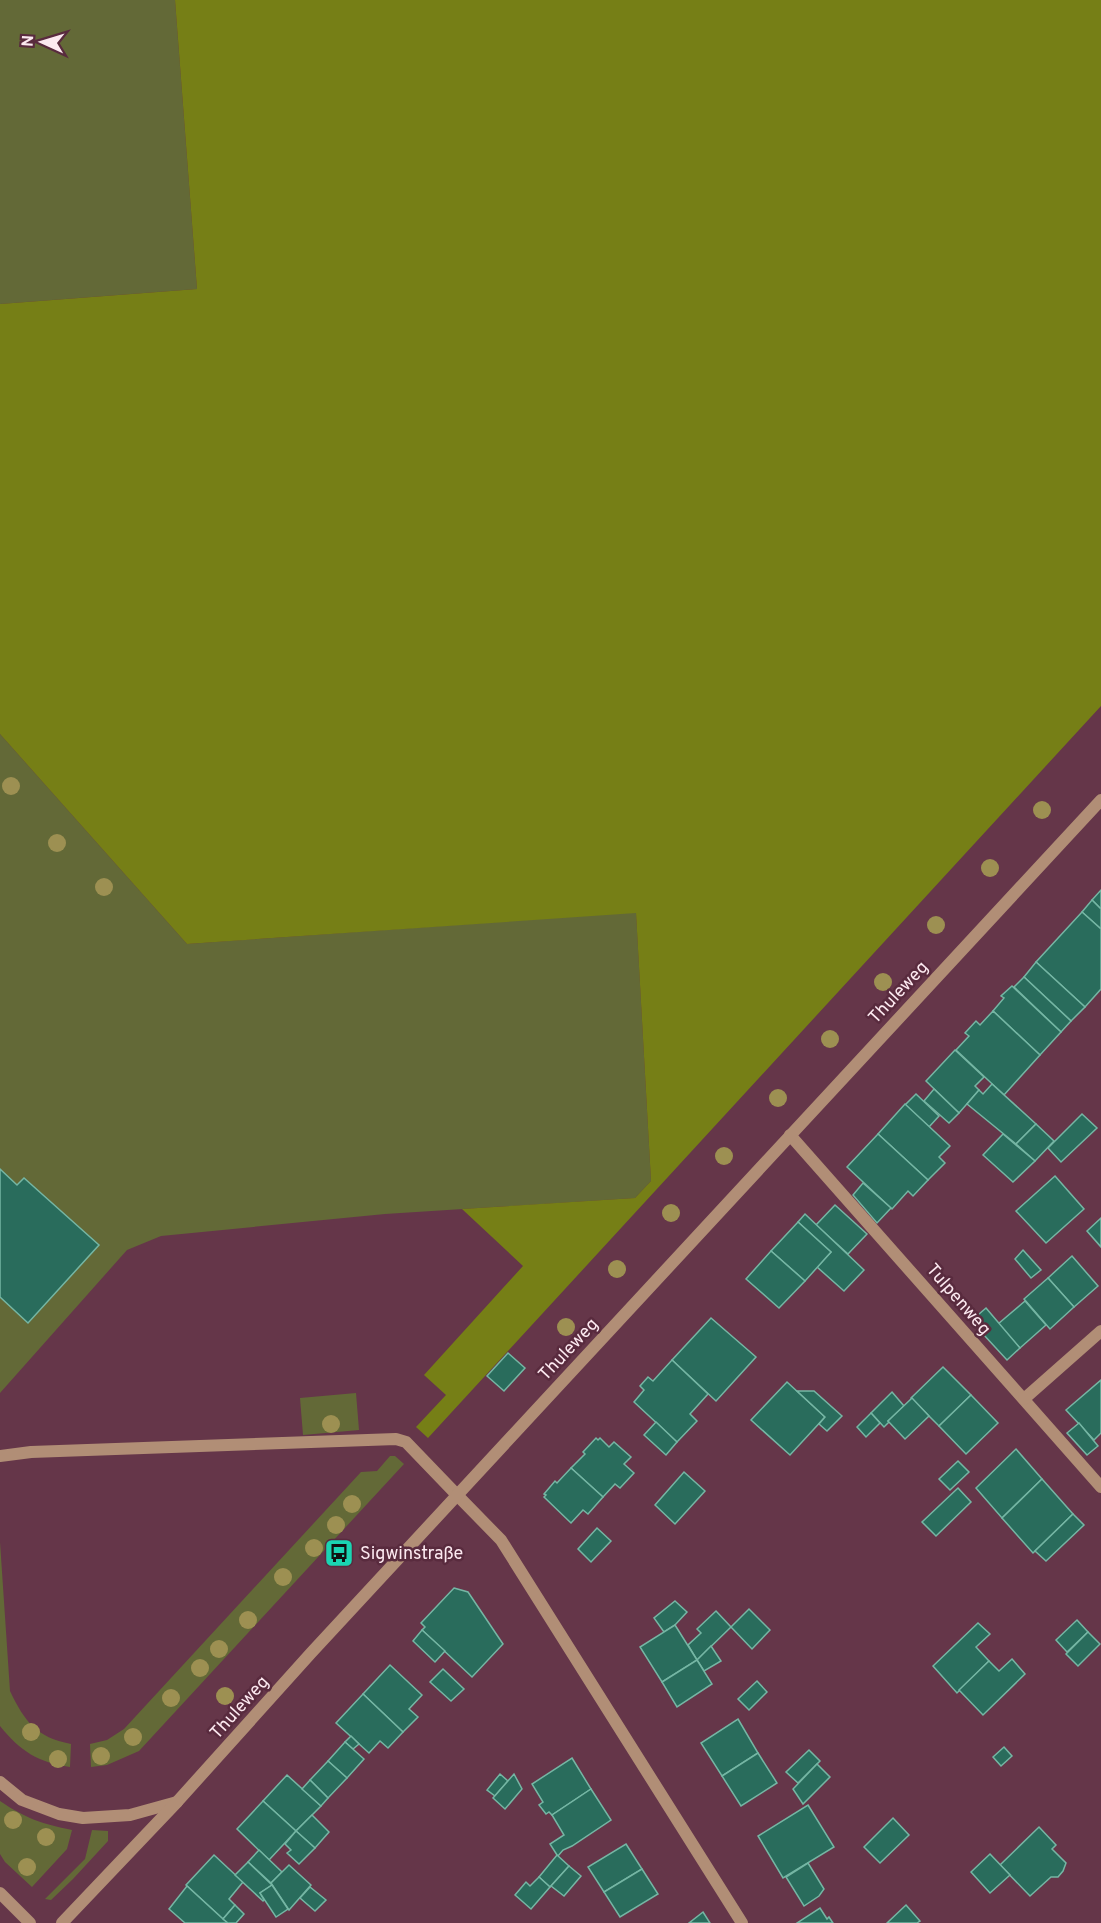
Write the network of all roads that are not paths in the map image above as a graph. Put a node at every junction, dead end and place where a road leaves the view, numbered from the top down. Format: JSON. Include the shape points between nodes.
{"nodes":[{"id":1,"x":1101,"y":800,"type":"edge"},
{"id":2,"x":790,"y":1135,"type":"junction"},
{"id":3,"x":1101,"y":1331,"type":"edge"},
{"id":4,"x":1024,"y":1399,"type":"junction"},
{"id":5,"x":0,"y":1456,"type":"edge"},
{"id":6,"x":1101,"y":1487,"type":"edge"},
{"id":7,"x":458,"y":1495,"type":"junction"},
{"id":8,"x":0,"y":1782,"type":"edge"},
{"id":9,"x":177,"y":1802,"type":"junction"},
{"id":10,"x":0,"y":1893,"type":"edge"},
{"id":11,"x":30,"y":1923,"type":"edge"},
{"id":12,"x":62,"y":1923,"type":"edge"},
{"id":13,"x":742,"y":1923,"type":"edge"}],
"edges":[{"from":1,"to":2,"type":"street","name":"Thuleweg"},
{"from":2,"to":4,"type":"street","name":"Tulpenweg"},
{"from":2,"to":7,"type":"street","name":"Thuleweg"},
{"from":3,"to":4,"type":"street"},
{"from":4,"to":6,"type":"street","name":"Tulpenweg"},
{"from":5,"to":7,"type":"street","via":[[396,1438],[406,1442]]},
{"from":7,"to":9,"type":"street","name":"Thuleweg"},
{"from":7,"to":13,"type":"street","via":[[501,1540]]},
{"from":8,"to":9,"type":"street","via":[[22,1800],[58,1814],[83,1818],[130,1815]]},
{"from":9,"to":12,"type":"street","name":"Thuleweg"},
{"from":10,"to":11,"type":"street"}]}
